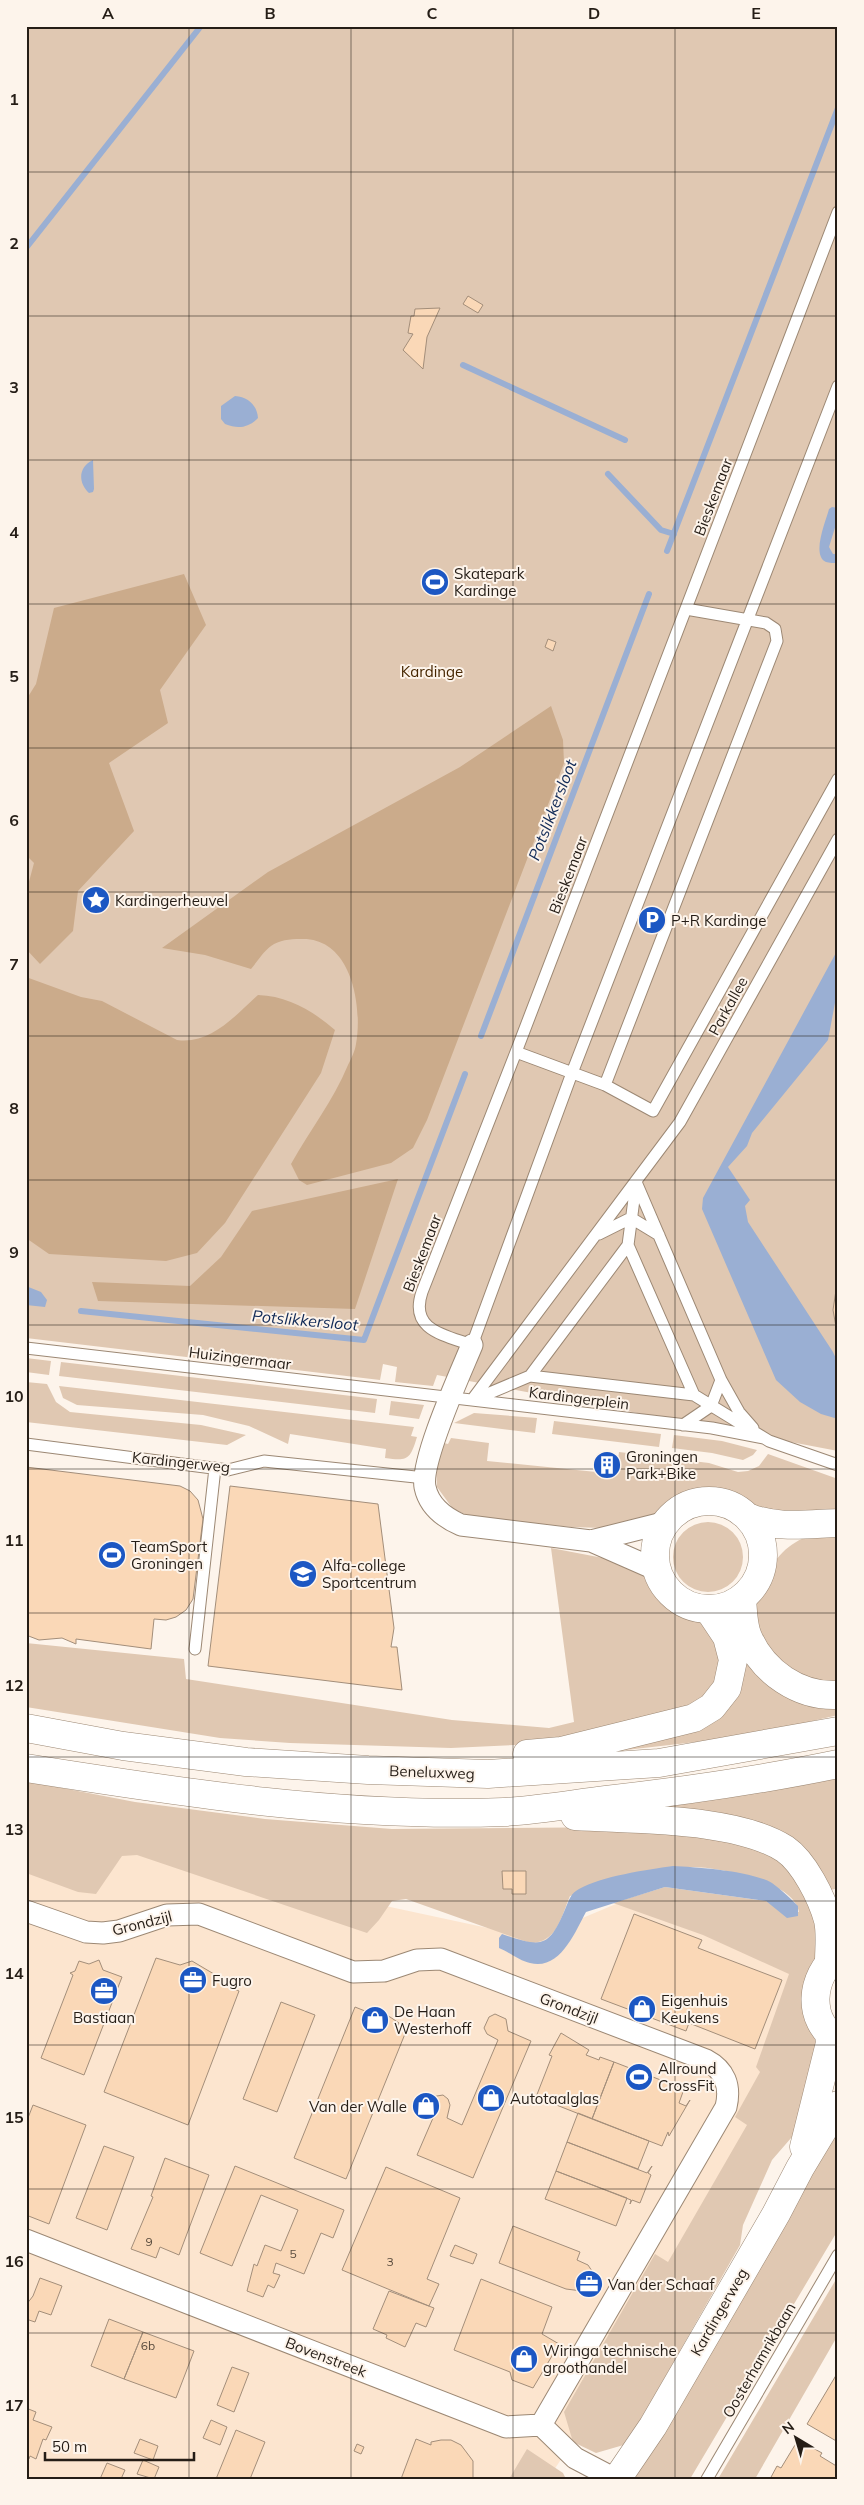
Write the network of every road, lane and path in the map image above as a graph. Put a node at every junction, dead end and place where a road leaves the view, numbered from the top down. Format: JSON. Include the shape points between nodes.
{"nodes":[{"id":1,"x":838,"y":212,"type":"edge"},
{"id":2,"x":838,"y":386,"type":"edge"},
{"id":3,"x":686,"y":610,"type":"junction"},
{"id":4,"x":747,"y":621,"type":"junction"},
{"id":5,"x":838,"y":779,"type":"edge"},
{"id":6,"x":838,"y":839,"type":"edge"},
{"id":7,"x":516,"y":1052,"type":"junction"},
{"id":8,"x":572,"y":1073,"type":"junction"},
{"id":9,"x":606,"y":1085,"type":"junction"},
{"id":10,"x":636,"y":1182,"type":"junction"},
{"id":11,"x":631,"y":1218,"type":"junction"},
{"id":12,"x":659,"y":1235,"type":"junction"},
{"id":13,"x":596,"y":1236,"type":"junction"},
{"id":14,"x":628,"y":1245,"type":"junction"},
{"id":15,"x":472,"y":1345,"type":"junction"},
{"id":16,"x":26,"y":1348,"type":"edge"},
{"id":17,"x":530,"y":1376,"type":"junction"},
{"id":18,"x":722,"y":1380,"type":"junction"},
{"id":19,"x":694,"y":1395,"type":"junction"},
{"id":20,"x":461,"y":1399,"type":"junction"},
{"id":21,"x":711,"y":1406,"type":"junction"},
{"id":22,"x":684,"y":1425,"type":"junction"},
{"id":23,"x":764,"y":1438,"type":"junction"},
{"id":24,"x":26,"y":1444,"type":"edge"},
{"id":25,"x":838,"y":1465,"type":"edge"},
{"id":26,"x":215,"y":1468,"type":"junction"},
{"id":27,"x":424,"y":1478,"type":"junction"},
{"id":28,"x":748,"y":1518,"type":"junction"},
{"id":29,"x":667,"y":1522,"type":"junction"},
{"id":30,"x":838,"y":1524,"type":"edge"},
{"id":31,"x":806,"y":1525,"type":"junction"},
{"id":32,"x":590,"y":1541,"type":"junction"},
{"id":33,"x":763,"y":1562,"type":"junction"},
{"id":34,"x":657,"y":1570,"type":"junction"},
{"id":35,"x":742,"y":1598,"type":"junction"},
{"id":36,"x":709,"y":1610,"type":"junction"},
{"id":37,"x":195,"y":1649,"type":"dead end"},
{"id":38,"x":838,"y":1695,"type":"edge"},
{"id":39,"x":26,"y":1728,"type":"edge"},
{"id":40,"x":838,"y":1731,"type":"edge"},
{"id":41,"x":838,"y":1764,"type":"edge"},
{"id":42,"x":26,"y":1768,"type":"edge"},
{"id":43,"x":368,"y":1770,"type":"junction"},
{"id":44,"x":506,"y":1812,"type":"junction"},
{"id":45,"x":26,"y":1910,"type":"edge"},
{"id":46,"x":833,"y":1958,"type":"edge"},
{"id":47,"x":833,"y":2037,"type":"edge"},
{"id":48,"x":838,"y":2105,"type":"edge"},
{"id":49,"x":800,"y":2168,"type":"junction"},
{"id":50,"x":26,"y":2240,"type":"edge"},
{"id":51,"x":838,"y":2255,"type":"edge"},
{"id":52,"x":541,"y":2425,"type":"junction"},
{"id":53,"x":616,"y":2479,"type":"edge"},
{"id":54,"x":707,"y":2479,"type":"edge"}],
"edges":[{"from":1,"to":3,"type":"lane","name":"Bieskemaar"},
{"from":2,"to":4,"type":"lane"},
{"from":3,"to":4,"type":"lane"},
{"from":3,"to":7,"type":"lane","name":"Bieskemaar"},
{"from":4,"to":8,"type":"lane"},
{"from":4,"to":9,"type":"lane","via":[[766,623],[776,629],[777,641]]},
{"from":5,"to":9,"type":"lane","via":[[653,1111]]},
{"from":6,"to":10,"type":"lane","name":"Parkallee","via":[[690,1106]]},
{"from":7,"to":8,"type":"lane"},
{"from":7,"to":15,"type":"lane","name":"Bieskemaar","via":[[418,1307],[420,1319],[426,1326]]},
{"from":8,"to":9,"type":"lane"},
{"from":8,"to":15,"type":"lane"},
{"from":10,"to":11,"type":"lane"},
{"from":10,"to":12,"type":"lane"},
{"from":10,"to":13,"type":"lane"},
{"from":11,"to":12,"type":"lane"},
{"from":11,"to":13,"type":"lane"},
{"from":11,"to":14,"type":"lane"},
{"from":12,"to":18,"type":"lane"},
{"from":13,"to":20,"type":"lane"},
{"from":14,"to":17,"type":"lane","name":"Kardingerplein"},
{"from":14,"to":19,"type":"lane"},
{"from":15,"to":20,"type":"street"},
{"from":16,"to":20,"type":"lane","name":"Huizingermaar"},
{"from":17,"to":19,"type":"lane","name":"Kardingerplein"},
{"from":17,"to":20,"type":"lane","name":"Kardingerplein"},
{"from":18,"to":21,"type":"lane"},
{"from":18,"to":23,"type":"lane","via":[[739,1412]]},
{"from":19,"to":21,"type":"lane","name":"Kardingerplein"},
{"from":20,"to":22,"type":"lane","name":"Kardingerplein"},
{"from":20,"to":27,"type":"street","via":[[430,1452]]},
{"from":21,"to":22,"type":"lane"},
{"from":21,"to":23,"type":"lane","name":"Kardingerplein"},
{"from":22,"to":23,"type":"lane","name":"Kardingerplein"},
{"from":23,"to":25,"type":"lane"},
{"from":24,"to":26,"type":"lane","name":"Kardingerweg"},
{"from":26,"to":27,"type":"lane","name":"Kardingerweg","via":[[228,1470],[264,1461]]},
{"from":26,"to":37,"type":"lane"},
{"from":27,"to":32,"type":"street","via":[[425,1488],[434,1505],[450,1520],[461,1525]]},
{"from":28,"to":29,"type":"main road","via":[[726,1504],[706,1502],[688,1506]]},
{"from":28,"to":31,"type":"main road","via":[[759,1522]]},
{"from":28,"to":33,"type":"main road","via":[[760,1538]]},
{"from":29,"to":32,"type":"street"},
{"from":29,"to":34,"type":"main road","via":[[656,1544]]},
{"from":30,"to":31,"type":"main road"},
{"from":31,"to":33,"type":"main road","via":[[770,1552]]},
{"from":32,"to":34,"type":"street"},
{"from":33,"to":35,"type":"main road","via":[[753,1588]]},
{"from":34,"to":36,"type":"main road","via":[[661,1581],[676,1599]]},
{"from":35,"to":36,"type":"main road","via":[[727,1607]]},
{"from":35,"to":38,"type":"main road","via":[[747,1636],[764,1664],[793,1687],[829,1696]]},
{"from":36,"to":43,"type":"main road","via":[[727,1637],[733,1660],[727,1688],[712,1707],[694,1718],[561,1751]]},
{"from":39,"to":43,"type":"main road","name":"Beneluxweg","via":[[123,1746],[246,1762]]},
{"from":40,"to":43,"type":"main road","name":"Beneluxweg","via":[[659,1763],[488,1774]]},
{"from":41,"to":44,"type":"main road","via":[[694,1790]]},
{"from":42,"to":44,"type":"main road","via":[[197,1795],[368,1810]]},
{"from":44,"to":46,"type":"main road","via":[[720,1826],[757,1836],[786,1850],[817,1890],[828,1921]]},
{"from":45,"to":52,"type":"street","name":"Grondzijl","via":[[86,1932],[103,1933],[120,1931],[167,1915],[199,1914],[353,1972],[384,1971],[417,1960],[441,1960],[706,2060],[719,2069],[727,2083],[726,2107]]},
{"from":46,"to":47,"type":"main road","via":[[818,1978],[815,1998],[818,2017]]},
{"from":47,"to":49,"type":"main road","name":"Kardingerweg"},
{"from":48,"to":49,"type":"main road","name":"Kardingerweg"},
{"from":49,"to":53,"type":"main road","name":"Kardingerweg","via":[[653,2426]]},
{"from":50,"to":52,"type":"street","name":"Bovenstreek","via":[[506,2427]]},
{"from":51,"to":54,"type":"lane","name":"Oosterhamrikbaan"},
{"from":52,"to":53,"type":"street","via":[[574,2458]]}]}
